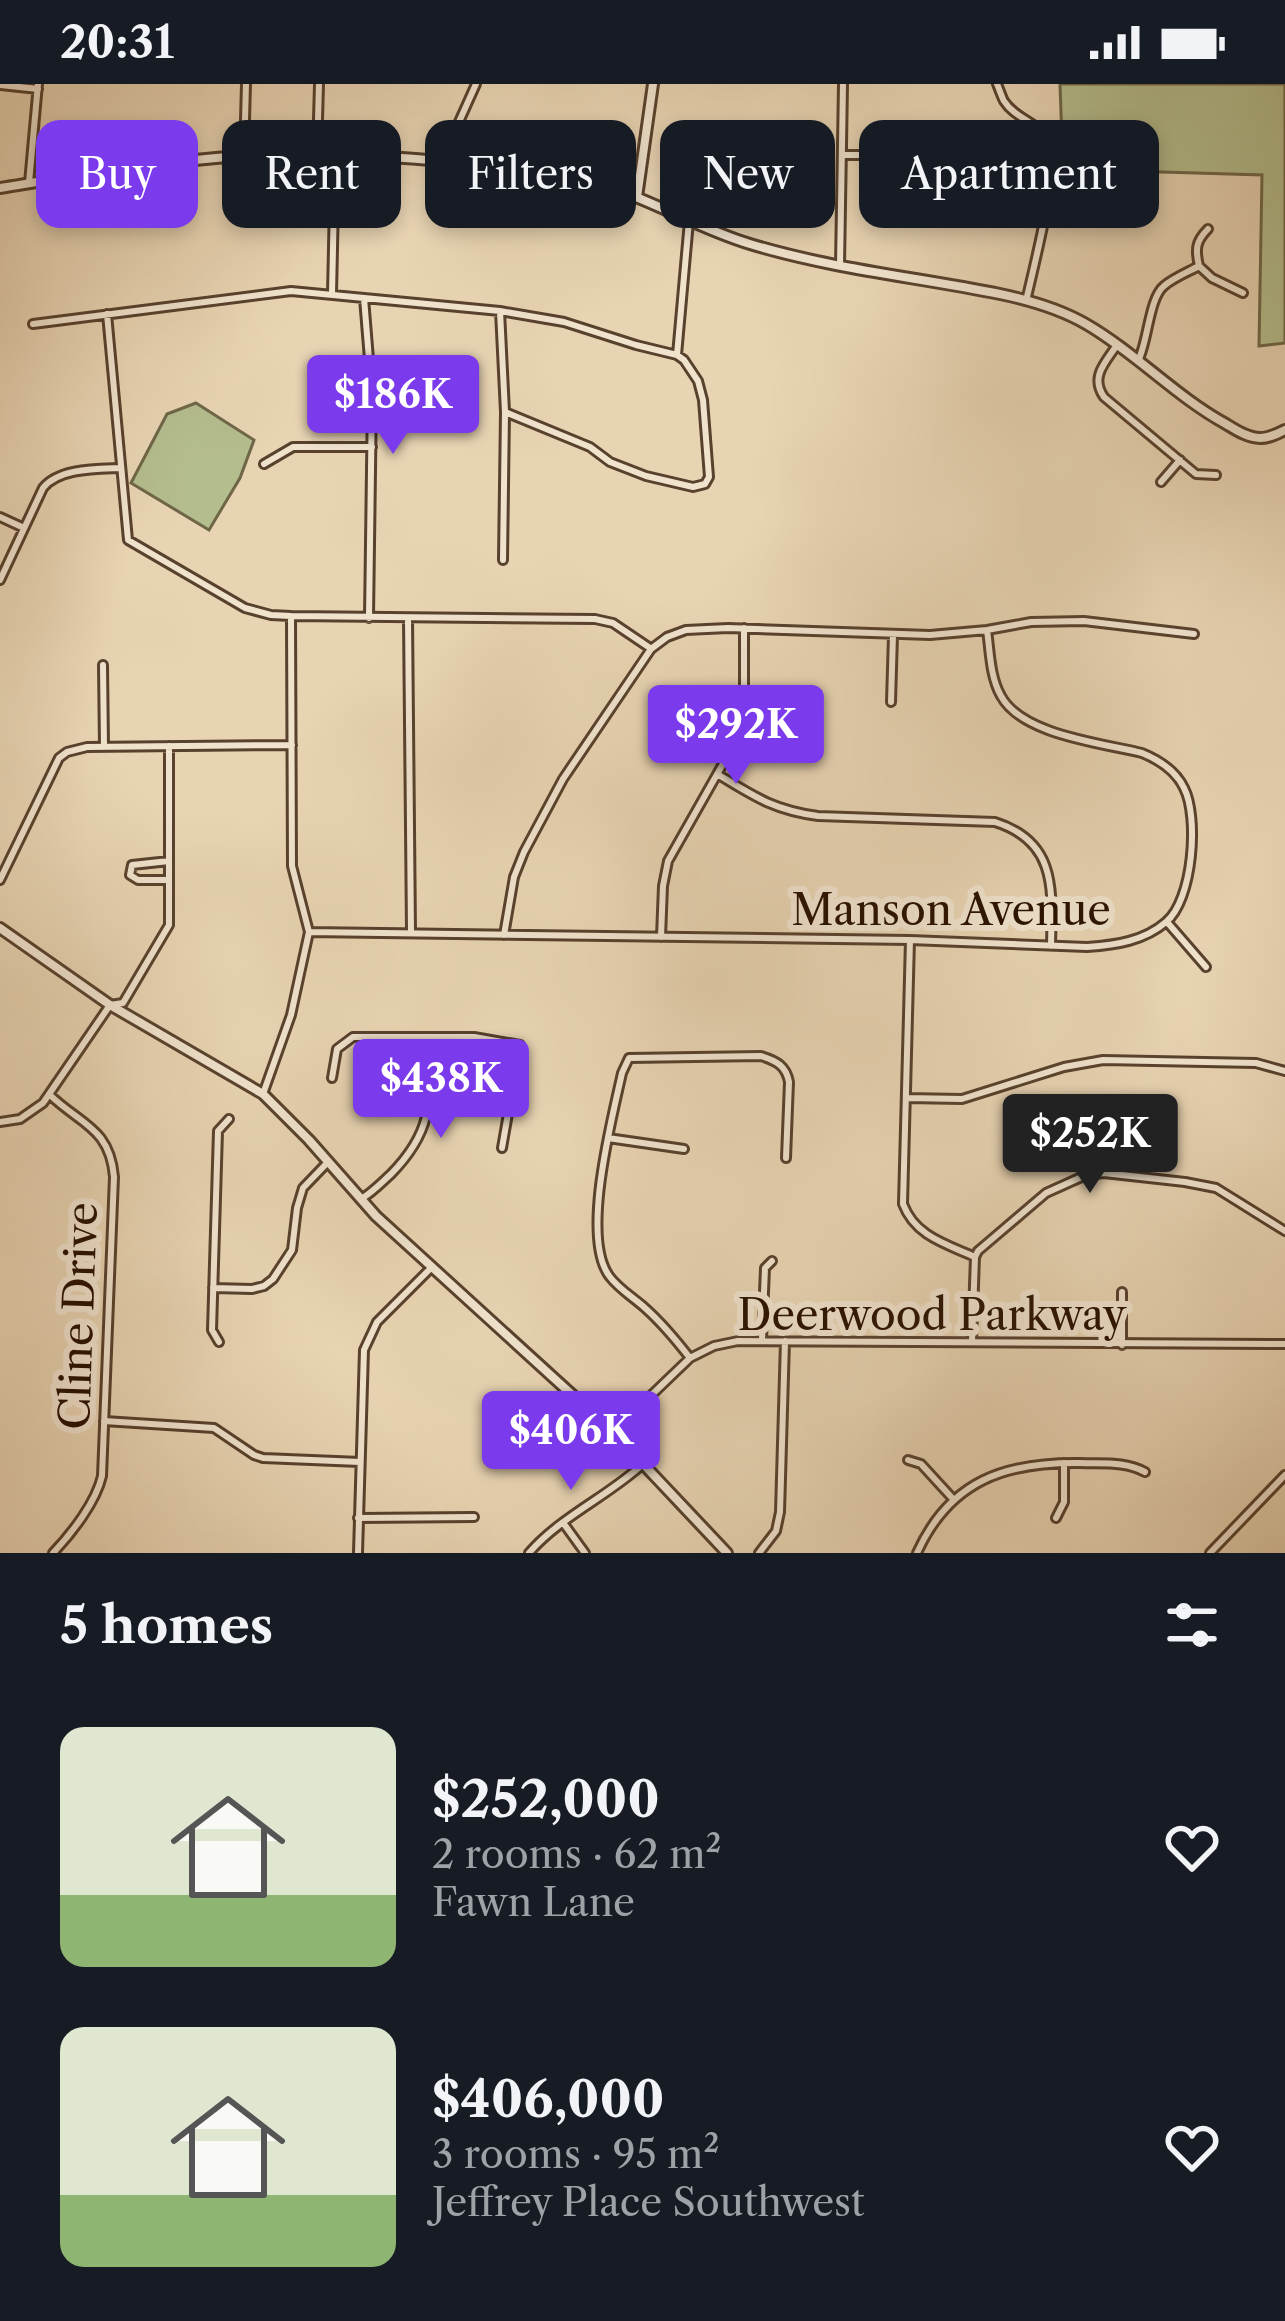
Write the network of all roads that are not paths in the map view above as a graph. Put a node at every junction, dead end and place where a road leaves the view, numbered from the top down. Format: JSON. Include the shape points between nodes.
{"nodes":[{"id":1,"x":246,"y":84,"type":"edge"},
{"id":2,"x":319,"y":84,"type":"edge"},
{"id":3,"x":476,"y":84,"type":"edge"},
{"id":4,"x":653,"y":84,"type":"edge"},
{"id":5,"x":843,"y":84,"type":"edge"},
{"id":6,"x":997,"y":84,"type":"edge"},
{"id":7,"x":0,"y":85,"type":"edge"},
{"id":8,"x":38,"y":87,"type":"edge"},
{"id":9,"x":245,"y":120,"type":"edge"},
{"id":10,"x":318,"y":120,"type":"edge"},
{"id":11,"x":460,"y":120,"type":"edge"},
{"id":12,"x":842,"y":155,"type":"junction"},
{"id":13,"x":859,"y":155,"type":"edge"},
{"id":14,"x":222,"y":158,"type":"edge"},
{"id":15,"x":29,"y":183,"type":"junction"},
{"id":16,"x":0,"y":188,"type":"edge"},
{"id":17,"x":637,"y":197,"type":"joint"},
{"id":18,"x":660,"y":207,"type":"edge"},
{"id":19,"x":333,"y":228,"type":"edge"},
{"id":20,"x":688,"y":228,"type":"edge"},
{"id":21,"x":710,"y":228,"type":"edge"},
{"id":22,"x":1208,"y":229,"type":"dead end"},
{"id":23,"x":1199,"y":266,"type":"junction"},
{"id":24,"x":840,"y":268,"type":"junction"},
{"id":25,"x":1243,"y":293,"type":"dead end"},
{"id":26,"x":332,"y":294,"type":"junction"},
{"id":27,"x":364,"y":298,"type":"junction"},
{"id":28,"x":1026,"y":301,"type":"junction"},
{"id":29,"x":500,"y":311,"type":"junction"},
{"id":30,"x":106,"y":314,"type":"junction"},
{"id":31,"x":33,"y":324,"type":"dead end"},
{"id":32,"x":1117,"y":345,"type":"junction"},
{"id":33,"x":677,"y":355,"type":"junction"},
{"id":34,"x":1138,"y":361,"type":"junction"},
{"id":35,"x":506,"y":412,"type":"junction"},
{"id":36,"x":1285,"y":430,"type":"edge"},
{"id":37,"x":372,"y":447,"type":"junction"},
{"id":38,"x":1180,"y":460,"type":"junction"},
{"id":39,"x":264,"y":464,"type":"dead end"},
{"id":40,"x":120,"y":468,"type":"junction"},
{"id":41,"x":1216,"y":475,"type":"dead end"},
{"id":42,"x":1161,"y":482,"type":"dead end"},
{"id":43,"x":0,"y":517,"type":"edge"},
{"id":44,"x":24,"y":528,"type":"junction"},
{"id":45,"x":503,"y":560,"type":"dead end"},
{"id":46,"x":0,"y":580,"type":"edge"},
{"id":47,"x":291,"y":616,"type":"junction"},
{"id":48,"x":369,"y":618,"type":"junction"},
{"id":49,"x":408,"y":618,"type":"junction"},
{"id":50,"x":745,"y":628,"type":"junction"},
{"id":51,"x":987,"y":630,"type":"junction"},
{"id":52,"x":1194,"y":634,"type":"dead end"},
{"id":53,"x":893,"y":635,"type":"junction"},
{"id":54,"x":651,"y":649,"type":"junction"},
{"id":55,"x":103,"y":664,"type":"dead end"},
{"id":56,"x":892,"y":702,"type":"dead end"},
{"id":57,"x":292,"y":745,"type":"junction"},
{"id":58,"x":169,"y":746,"type":"junction"},
{"id":59,"x":104,"y":747,"type":"junction"},
{"id":60,"x":719,"y":775,"type":"junction"},
{"id":61,"x":169,"y":862,"type":"junction"},
{"id":62,"x":0,"y":880,"type":"edge"},
{"id":63,"x":169,"y":880,"type":"junction"},
{"id":64,"x":1168,"y":922,"type":"junction"},
{"id":65,"x":0,"y":928,"type":"edge"},
{"id":66,"x":309,"y":932,"type":"junction"},
{"id":67,"x":411,"y":932,"type":"junction"},
{"id":68,"x":504,"y":935,"type":"junction"},
{"id":69,"x":661,"y":937,"type":"junction"},
{"id":70,"x":910,"y":940,"type":"junction"},
{"id":71,"x":1051,"y":946,"type":"junction"},
{"id":72,"x":1206,"y":967,"type":"dead end"},
{"id":73,"x":110,"y":1005,"type":"junction"},
{"id":74,"x":428,"y":1037,"type":"junction"},
{"id":75,"x":1285,"y":1071,"type":"edge"},
{"id":76,"x":332,"y":1078,"type":"dead end"},
{"id":77,"x":49,"y":1094,"type":"junction"},
{"id":78,"x":263,"y":1094,"type":"junction"},
{"id":79,"x":906,"y":1098,"type":"junction"},
{"id":80,"x":229,"y":1120,"type":"dead end"},
{"id":81,"x":0,"y":1121,"type":"edge"},
{"id":82,"x":608,"y":1138,"type":"junction"},
{"id":83,"x":502,"y":1148,"type":"dead end"},
{"id":84,"x":684,"y":1149,"type":"dead end"},
{"id":85,"x":786,"y":1158,"type":"dead end"},
{"id":86,"x":328,"y":1162,"type":"junction"},
{"id":87,"x":361,"y":1199,"type":"junction"},
{"id":88,"x":1285,"y":1232,"type":"edge"},
{"id":89,"x":975,"y":1257,"type":"junction"},
{"id":90,"x":772,"y":1261,"type":"dead end"},
{"id":91,"x":431,"y":1268,"type":"junction"},
{"id":92,"x":213,"y":1288,"type":"junction"},
{"id":93,"x":1122,"y":1292,"type":"dead end"},
{"id":94,"x":762,"y":1340,"type":"junction"},
{"id":95,"x":785,"y":1341,"type":"junction"},
{"id":96,"x":972,"y":1341,"type":"junction"},
{"id":97,"x":219,"y":1342,"type":"dead end"},
{"id":98,"x":1285,"y":1344,"type":"edge"},
{"id":99,"x":1122,"y":1345,"type":"junction"},
{"id":100,"x":690,"y":1358,"type":"junction"},
{"id":101,"x":104,"y":1421,"type":"junction"},
{"id":102,"x":613,"y":1432,"type":"junction"},
{"id":103,"x":908,"y":1460,"type":"dead end"},
{"id":104,"x":360,"y":1462,"type":"junction"},
{"id":105,"x":644,"y":1462,"type":"junction"},
{"id":106,"x":1064,"y":1463,"type":"junction"},
{"id":107,"x":1145,"y":1472,"type":"dead end"},
{"id":108,"x":1285,"y":1475,"type":"edge"},
{"id":109,"x":954,"y":1500,"type":"junction"},
{"id":110,"x":474,"y":1517,"type":"dead end"},
{"id":111,"x":358,"y":1518,"type":"junction"},
{"id":112,"x":1056,"y":1518,"type":"dead end"},
{"id":113,"x":564,"y":1524,"type":"junction"},
{"id":114,"x":530,"y":1552,"type":"edge"},
{"id":115,"x":53,"y":1553,"type":"edge"},
{"id":116,"x":358,"y":1553,"type":"edge"},
{"id":117,"x":585,"y":1553,"type":"edge"},
{"id":118,"x":727,"y":1553,"type":"edge"},
{"id":119,"x":759,"y":1553,"type":"edge"},
{"id":120,"x":917,"y":1553,"type":"edge"},
{"id":121,"x":1210,"y":1553,"type":"edge"}],
"edges":[{"from":1,"to":9,"type":"street"},
{"from":2,"to":10,"type":"street"},
{"from":3,"to":11,"type":"street"},
{"from":4,"to":17,"type":"street"},
{"from":5,"to":12,"type":"street"},
{"from":6,"to":28,"type":"street","via":[[1014,112],[1052,142],[1054,155]]},
{"from":7,"to":8,"type":"street"},
{"from":8,"to":15,"type":"street"},
{"from":12,"to":13,"type":"street"},
{"from":12,"to":24,"type":"street"},
{"from":14,"to":15,"type":"street"},
{"from":15,"to":16,"type":"street"},
{"from":17,"to":18,"type":"street"},
{"from":19,"to":26,"type":"street"},
{"from":20,"to":33,"type":"street"},
{"from":21,"to":24,"type":"street"},
{"from":22,"to":23,"type":"street","via":[[1197,240]]},
{"from":23,"to":25,"type":"street"},
{"from":23,"to":34,"type":"street","via":[[1162,286]]},
{"from":24,"to":28,"type":"street"},
{"from":26,"to":27,"type":"street"},
{"from":26,"to":30,"type":"street","via":[[291,291]]},
{"from":27,"to":29,"type":"street"},
{"from":27,"to":37,"type":"street"},
{"from":28,"to":32,"type":"street"},
{"from":29,"to":33,"type":"street"},
{"from":29,"to":35,"type":"street"},
{"from":30,"to":31,"type":"street"},
{"from":30,"to":40,"type":"street"},
{"from":32,"to":34,"type":"street"},
{"from":32,"to":38,"type":"street","via":[[1099,371],[1100,391]]},
{"from":33,"to":35,"type":"street","via":[[703,400],[705,484],[646,476]]},
{"from":34,"to":36,"type":"street","via":[[1246,434],[1266,438]]},
{"from":35,"to":45,"type":"street"},
{"from":37,"to":39,"type":"street","via":[[293,447]]},
{"from":37,"to":48,"type":"street"},
{"from":38,"to":41,"type":"street","via":[[1196,474]]},
{"from":38,"to":42,"type":"street"},
{"from":40,"to":44,"type":"street","via":[[50,479]]},
{"from":40,"to":47,"type":"street","via":[[128,540],[245,608]]},
{"from":43,"to":44,"type":"street"},
{"from":44,"to":46,"type":"street"},
{"from":47,"to":48,"type":"street"},
{"from":47,"to":57,"type":"street"},
{"from":48,"to":49,"type":"street"},
{"from":49,"to":54,"type":"street","via":[[596,620]]},
{"from":49,"to":67,"type":"street"},
{"from":50,"to":53,"type":"street"},
{"from":50,"to":54,"type":"street","via":[[686,630]]},
{"from":50,"to":60,"type":"street","via":[[740,726]]},
{"from":51,"to":52,"type":"street","via":[[1084,621]]},
{"from":51,"to":53,"type":"street"},
{"from":51,"to":64,"type":"street","name":"Manson Avenue","via":[[997,687],[1012,711],[1045,729],[1157,759],[1182,783],[1190,800],[1190,863]]},
{"from":53,"to":56,"type":"street"},
{"from":54,"to":68,"type":"street","via":[[563,779],[524,853]]},
{"from":55,"to":59,"type":"street"},
{"from":57,"to":58,"type":"street"},
{"from":57,"to":66,"type":"street","via":[[292,866]]},
{"from":58,"to":59,"type":"street"},
{"from":58,"to":61,"type":"street"},
{"from":59,"to":62,"type":"street","via":[[59,758]]},
{"from":60,"to":69,"type":"street","via":[[668,861]]},
{"from":60,"to":71,"type":"street","via":[[796,813],[1014,828],[1050,877]]},
{"from":61,"to":63,"type":"street"},
{"from":61,"to":63,"type":"street","via":[[132,865],[130,874]]},
{"from":63,"to":73,"type":"street","via":[[169,925],[123,1003]]},
{"from":64,"to":71,"type":"street","name":"Manson Avenue","via":[[1115,945]]},
{"from":64,"to":72,"type":"street"},
{"from":65,"to":73,"type":"street"},
{"from":66,"to":67,"type":"street","name":"Manson Avenue"},
{"from":66,"to":78,"type":"street"},
{"from":67,"to":68,"type":"street","name":"Manson Avenue"},
{"from":68,"to":69,"type":"street","name":"Manson Avenue"},
{"from":69,"to":70,"type":"street","name":"Manson Avenue"},
{"from":70,"to":71,"type":"street","name":"Manson Avenue"},
{"from":70,"to":79,"type":"street"},
{"from":73,"to":77,"type":"street"},
{"from":73,"to":78,"type":"street"},
{"from":74,"to":76,"type":"street","via":[[353,1037],[338,1049]]},
{"from":74,"to":83,"type":"street","via":[[520,1045]]},
{"from":74,"to":87,"type":"street","via":[[420,1138]]},
{"from":75,"to":79,"type":"street","via":[[1256,1063],[1103,1060],[962,1099]]},
{"from":77,"to":81,"type":"street","via":[[31,1113]]},
{"from":77,"to":101,"type":"street","name":"Cline Drive","via":[[102,1137],[112,1158]]},
{"from":78,"to":86,"type":"street"},
{"from":79,"to":89,"type":"street","via":[[903,1204],[922,1232]]},
{"from":80,"to":92,"type":"street","via":[[218,1131]]},
{"from":82,"to":84,"type":"street"},
{"from":82,"to":85,"type":"street","via":[[628,1058],[761,1056],[787,1071]]},
{"from":82,"to":100,"type":"street","via":[[601,1262]]},
{"from":86,"to":87,"type":"street"},
{"from":86,"to":92,"type":"street","via":[[303,1188],[292,1250],[273,1279]]},
{"from":87,"to":91,"type":"street"},
{"from":88,"to":89,"type":"street","via":[[1216,1188],[1104,1173],[1046,1193]]},
{"from":89,"to":96,"type":"street"},
{"from":90,"to":94,"type":"street","via":[[765,1268]]},
{"from":91,"to":102,"type":"street"},
{"from":91,"to":104,"type":"street","via":[[377,1322],[364,1350]]},
{"from":92,"to":97,"type":"street"},
{"from":93,"to":99,"type":"street"},
{"from":94,"to":95,"type":"street","name":"Deerwood Parkway"},
{"from":94,"to":100,"type":"street","name":"Deerwood Parkway"},
{"from":95,"to":96,"type":"street","name":"Deerwood Parkway"},
{"from":95,"to":119,"type":"street","via":[[780,1512]]},
{"from":96,"to":99,"type":"street","name":"Deerwood Parkway"},
{"from":98,"to":99,"type":"street","name":"Deerwood Parkway"},
{"from":100,"to":102,"type":"street","name":"Deerwood Parkway"},
{"from":101,"to":104,"type":"street","via":[[214,1428],[263,1458]]},
{"from":101,"to":115,"type":"street","name":"Cline Drive","via":[[99,1489]]},
{"from":102,"to":105,"type":"street"},
{"from":103,"to":109,"type":"street"},
{"from":104,"to":111,"type":"street"},
{"from":105,"to":113,"type":"street"},
{"from":105,"to":118,"type":"street"},
{"from":106,"to":107,"type":"street"},
{"from":106,"to":109,"type":"street","via":[[1001,1472]]},
{"from":106,"to":112,"type":"street"},
{"from":108,"to":121,"type":"street"},
{"from":109,"to":120,"type":"street"},
{"from":110,"to":111,"type":"street"},
{"from":111,"to":116,"type":"street"},
{"from":113,"to":114,"type":"street"},
{"from":113,"to":117,"type":"street"}]}
